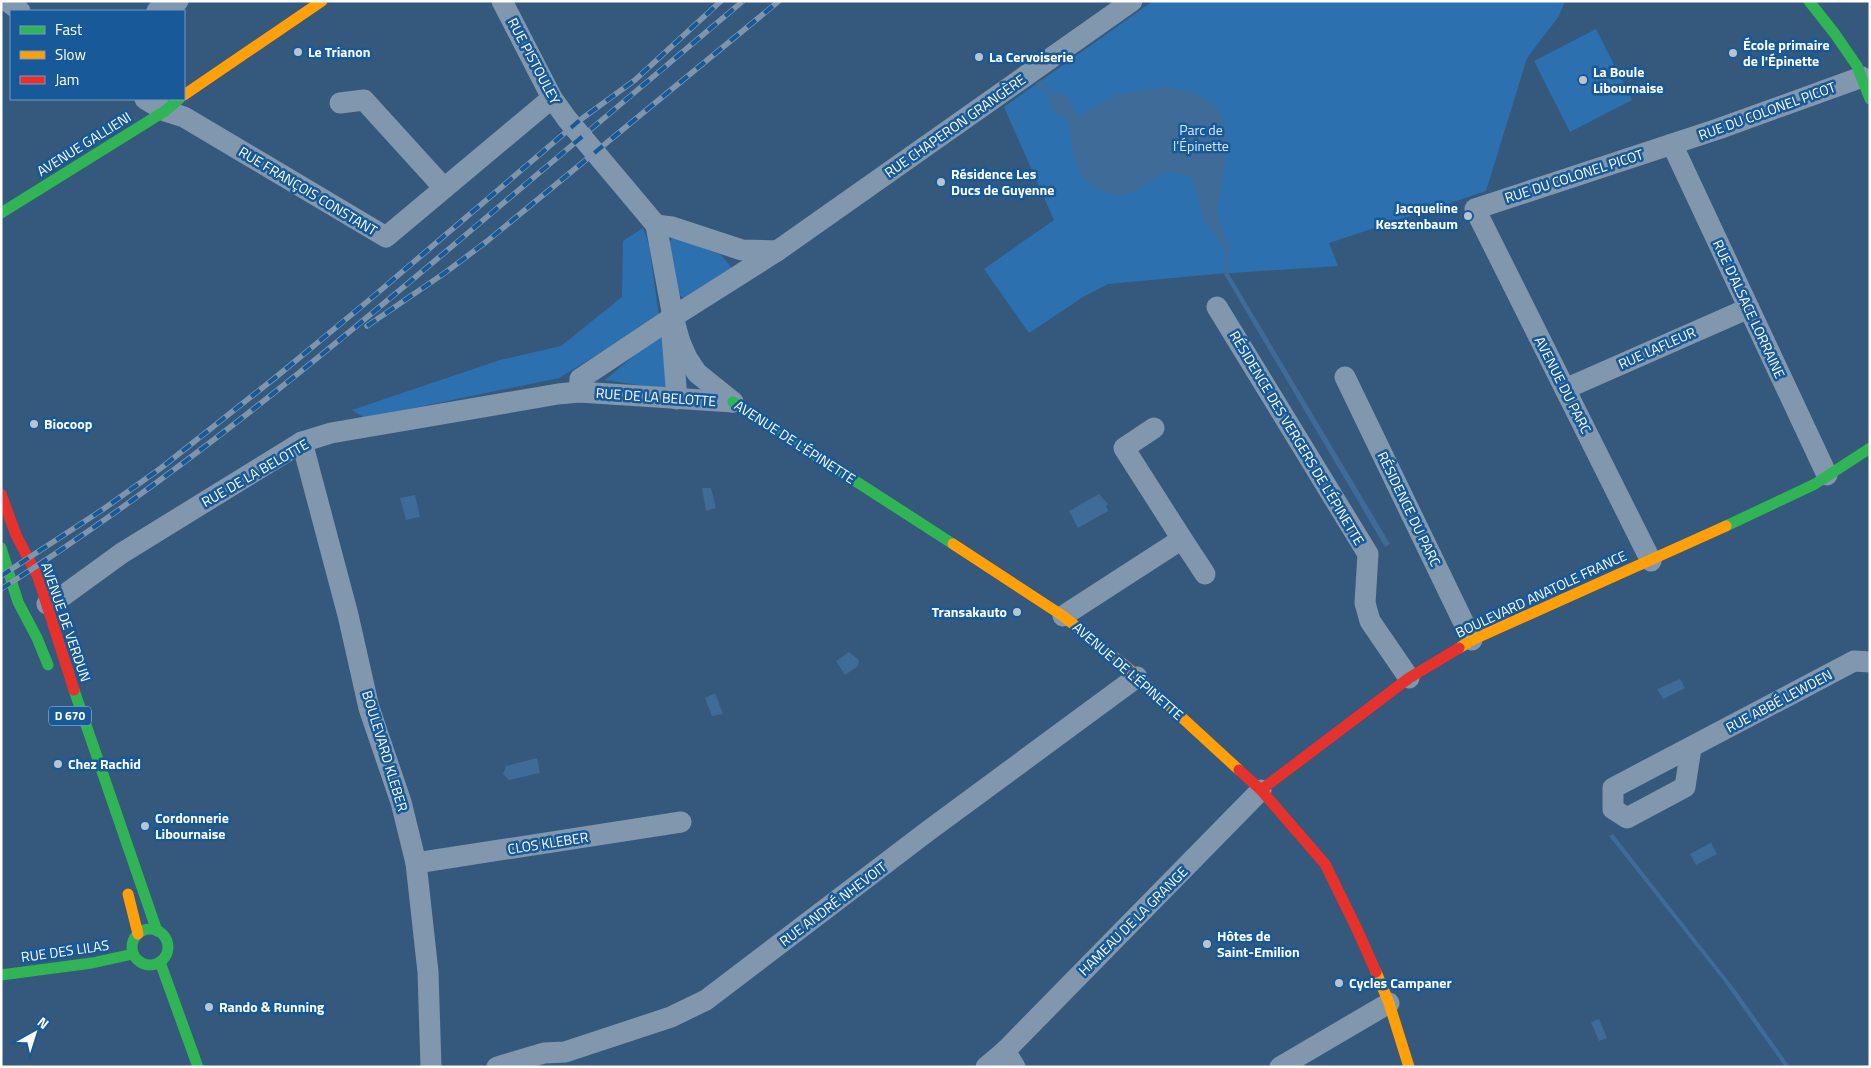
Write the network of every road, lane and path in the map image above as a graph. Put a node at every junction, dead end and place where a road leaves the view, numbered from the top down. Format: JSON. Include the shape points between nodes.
{"nodes":[{"id":1,"x":7,"y":1,"type":"edge"},
{"id":2,"x":178,"y":1,"type":"edge"},
{"id":3,"x":322,"y":1,"type":"edge"},
{"id":4,"x":502,"y":1,"type":"edge"},
{"id":5,"x":1132,"y":1,"type":"edge"},
{"id":6,"x":1808,"y":1,"type":"edge"},
{"id":7,"x":19,"y":10,"type":"edge"},
{"id":8,"x":159,"y":10,"type":"edge"},
{"id":9,"x":1863,"y":68,"type":"edge"},
{"id":10,"x":185,"y":94,"type":"edge"},
{"id":11,"x":552,"y":98,"type":"junction"},
{"id":12,"x":1870,"y":99,"type":"edge"},
{"id":13,"x":150,"y":100,"type":"edge"},
{"id":14,"x":340,"y":103,"type":"dead end"},
{"id":15,"x":172,"y":105,"type":"edge"},
{"id":16,"x":568,"y":119,"type":"joint"},
{"id":17,"x":1672,"y":144,"type":"junction"},
{"id":18,"x":444,"y":188,"type":"junction"},
{"id":19,"x":1475,"y":209,"type":"joint"},
{"id":20,"x":2,"y":213,"type":"edge"},
{"id":21,"x":656,"y":225,"type":"junction"},
{"id":22,"x":777,"y":251,"type":"junction"},
{"id":23,"x":1217,"y":307,"type":"dead end"},
{"id":24,"x":1749,"y":308,"type":"junction"},
{"id":25,"x":673,"y":317,"type":"junction"},
{"id":26,"x":1345,"y":377,"type":"dead end"},
{"id":27,"x":1565,"y":389,"type":"junction"},
{"id":28,"x":568,"y":393,"type":"junction"},
{"id":29,"x":678,"y":399,"type":"junction"},
{"id":30,"x":733,"y":402,"type":"junction"},
{"id":31,"x":1154,"y":428,"type":"dead end"},
{"id":32,"x":302,"y":442,"type":"junction"},
{"id":33,"x":1870,"y":448,"type":"edge"},
{"id":34,"x":1827,"y":475,"type":"junction"},
{"id":35,"x":1,"y":494,"type":"edge"},
{"id":36,"x":1182,"y":539,"type":"junction"},
{"id":37,"x":1,"y":548,"type":"edge"},
{"id":38,"x":1651,"y":561,"type":"junction"},
{"id":39,"x":1205,"y":574,"type":"dead end"},
{"id":40,"x":47,"y":604,"type":"junction"},
{"id":41,"x":1063,"y":616,"type":"junction"},
{"id":42,"x":1472,"y":640,"type":"junction"},
{"id":43,"x":1870,"y":662,"type":"edge"},
{"id":44,"x":52,"y":673,"type":"dead end"},
{"id":45,"x":1137,"y":677,"type":"junction"},
{"id":46,"x":1408,"y":678,"type":"junction"},
{"id":47,"x":78,"y":736,"type":"dead end"},
{"id":48,"x":1691,"y":748,"type":"dead end"},
{"id":49,"x":1261,"y":790,"type":"junction"},
{"id":50,"x":99,"y":799,"type":"dead end"},
{"id":51,"x":681,"y":822,"type":"dead end"},
{"id":52,"x":416,"y":864,"type":"junction"},
{"id":53,"x":124,"y":880,"type":"dead end"},
{"id":54,"x":158,"y":931,"type":"junction"},
{"id":55,"x":138,"y":934,"type":"junction"},
{"id":56,"x":133,"y":954,"type":"junction"},
{"id":57,"x":160,"y":962,"type":"junction"},
{"id":58,"x":1,"y":975,"type":"edge"},
{"id":59,"x":1389,"y":1004,"type":"junction"},
{"id":60,"x":1010,"y":1059,"type":"edge"},
{"id":61,"x":198,"y":1067,"type":"edge"},
{"id":62,"x":431,"y":1067,"type":"edge"},
{"id":63,"x":497,"y":1067,"type":"edge"},
{"id":64,"x":986,"y":1067,"type":"edge"},
{"id":65,"x":1280,"y":1067,"type":"edge"},
{"id":66,"x":1409,"y":1067,"type":"edge"}],
"edges":[{"from":1,"to":7,"type":"street"},
{"from":2,"to":8,"type":"street"},
{"from":3,"to":10,"type":"street"},
{"from":4,"to":11,"type":"street","name":"RUE PISTOULEY"},
{"from":5,"to":22,"type":"street","name":"RUE CHAPERON GRANGÈRE"},
{"from":6,"to":9,"type":"street"},
{"from":9,"to":12,"type":"street"},
{"from":9,"to":17,"type":"street","name":"RUE DU COLONEL PICOT"},
{"from":11,"to":16,"type":"street","name":"RUE PISTOULEY"},
{"from":11,"to":18,"type":"street","name":"RUE FRANÇOIS CONSTANT"},
{"from":13,"to":15,"type":"street","name":"RUE FRANÇOIS CONSTANT"},
{"from":14,"to":18,"type":"street","via":[[364,100]]},
{"from":15,"to":18,"type":"street","name":"RUE FRANÇOIS CONSTANT","via":[[184,117],[386,237]]},
{"from":15,"to":20,"type":"street","name":"AVENUE GALLIENI"},
{"from":16,"to":21,"type":"street","name":"AVENUE DE L'ÉPINETTE"},
{"from":17,"to":19,"type":"street","name":"RUE DU COLONEL PICOT"},
{"from":17,"to":24,"type":"street","name":"RUE D'ALSACE LORRAINE"},
{"from":19,"to":27,"type":"street","name":"AVENUE DU PARC"},
{"from":21,"to":22,"type":"street","via":[[672,227],[742,250]]},
{"from":21,"to":25,"type":"street","name":"AVENUE DE L'ÉPINETTE"},
{"from":22,"to":25,"type":"street","name":"RUE CHAPERON GRANGÈRE"},
{"from":23,"to":46,"type":"street","name":"RÉSIDENCE DES VERGERS DE L'ÉPINETTE","via":[[1368,554],[1365,604],[1370,621]]},
{"from":24,"to":27,"type":"street","name":"RUE LAFLEUR"},
{"from":24,"to":34,"type":"street","name":"RUE D'ALSACE LORRAINE"},
{"from":25,"to":28,"type":"street","name":"RUE DE LA BELOTTE","via":[[580,379]]},
{"from":25,"to":29,"type":"street","name":"AVENUE DE L'ÉPINETTE","via":[[671,344]]},
{"from":25,"to":30,"type":"street","name":"AVENUE DE L'ÉPINETTE","via":[[680,342],[697,373]]},
{"from":26,"to":42,"type":"street","name":"RÉSIDENCE DU PARC"},
{"from":27,"to":38,"type":"street","name":"AVENUE DU PARC"},
{"from":28,"to":29,"type":"street","name":"RUE DE LA BELOTTE"},
{"from":28,"to":32,"type":"street","name":"RUE DE LA BELOTTE","via":[[331,433]]},
{"from":29,"to":30,"type":"street","name":"RUE DE LA BELOTTE"},
{"from":30,"to":41,"type":"street","name":"AVENUE DE L'ÉPINETTE"},
{"from":31,"to":36,"type":"street","via":[[1124,448]]},
{"from":32,"to":40,"type":"street","name":"RUE DE LA BELOTTE","via":[[122,553]]},
{"from":32,"to":52,"type":"street","name":"BOULEVARD KLEBER","via":[[369,708],[402,802]]},
{"from":33,"to":34,"type":"street","name":"BOULEVARD ANATOLE FRANCE"},
{"from":34,"to":38,"type":"street","name":"BOULEVARD ANATOLE FRANCE","via":[[1816,484]]},
{"from":35,"to":40,"type":"street","name":"AVENUE DE VERDUN","number":"D 670"},
{"from":36,"to":39,"type":"street"},
{"from":36,"to":41,"type":"street"},
{"from":37,"to":44,"type":"street","via":[[18,602]]},
{"from":38,"to":42,"type":"street","name":"BOULEVARD ANATOLE FRANCE"},
{"from":40,"to":54,"type":"street","name":"AVENUE DE VERDUN","number":"D 670"},
{"from":41,"to":45,"type":"street","name":"AVENUE DE L'ÉPINETTE"},
{"from":42,"to":46,"type":"street","name":"BOULEVARD ANATOLE FRANCE"},
{"from":43,"to":48,"type":"street","name":"RUE ABBÉ LEWDEN","via":[[1854,661]]},
{"from":45,"to":49,"type":"street","name":"AVENUE DE L'ÉPINETTE"},
{"from":45,"to":63,"type":"street","name":"RUE ANDRÉ NHEVOIT","via":[[706,1000],[671,1017],[565,1052],[544,1053]]},
{"from":46,"to":49,"type":"street","name":"BOULEVARD ANATOLE FRANCE"},
{"from":47,"to":50,"type":"street","number":"D 670"},
{"from":49,"to":59,"type":"street","name":"AVENUE DE L'ÉPINETTE","via":[[1325,864]]},
{"from":49,"to":60,"type":"street","name":"HAMEAU DE LA GRANGE"},
{"from":51,"to":52,"type":"street","name":"CLOS KLEBER"},
{"from":52,"to":62,"type":"street","name":"BOULEVARD KLEBER","via":[[428,972]]},
{"from":53,"to":55,"type":"street"},
{"from":54,"to":55,"type":"street","via":[[147,930]]},
{"from":54,"to":57,"type":"street","via":[[167,944],[166,954]]},
{"from":55,"to":56,"type":"street","via":[[132,943]]},
{"from":56,"to":57,"type":"street","via":[[144,964]]},
{"from":56,"to":58,"type":"street","name":"RUE DES LILAS"},
{"from":57,"to":61,"type":"street"},
{"from":59,"to":65,"type":"street"},
{"from":59,"to":66,"type":"street","name":"AVENUE DE L'ÉPINETTE"},
{"from":60,"to":64,"type":"street","name":"HAMEAU DE LA GRANGE"}]}
